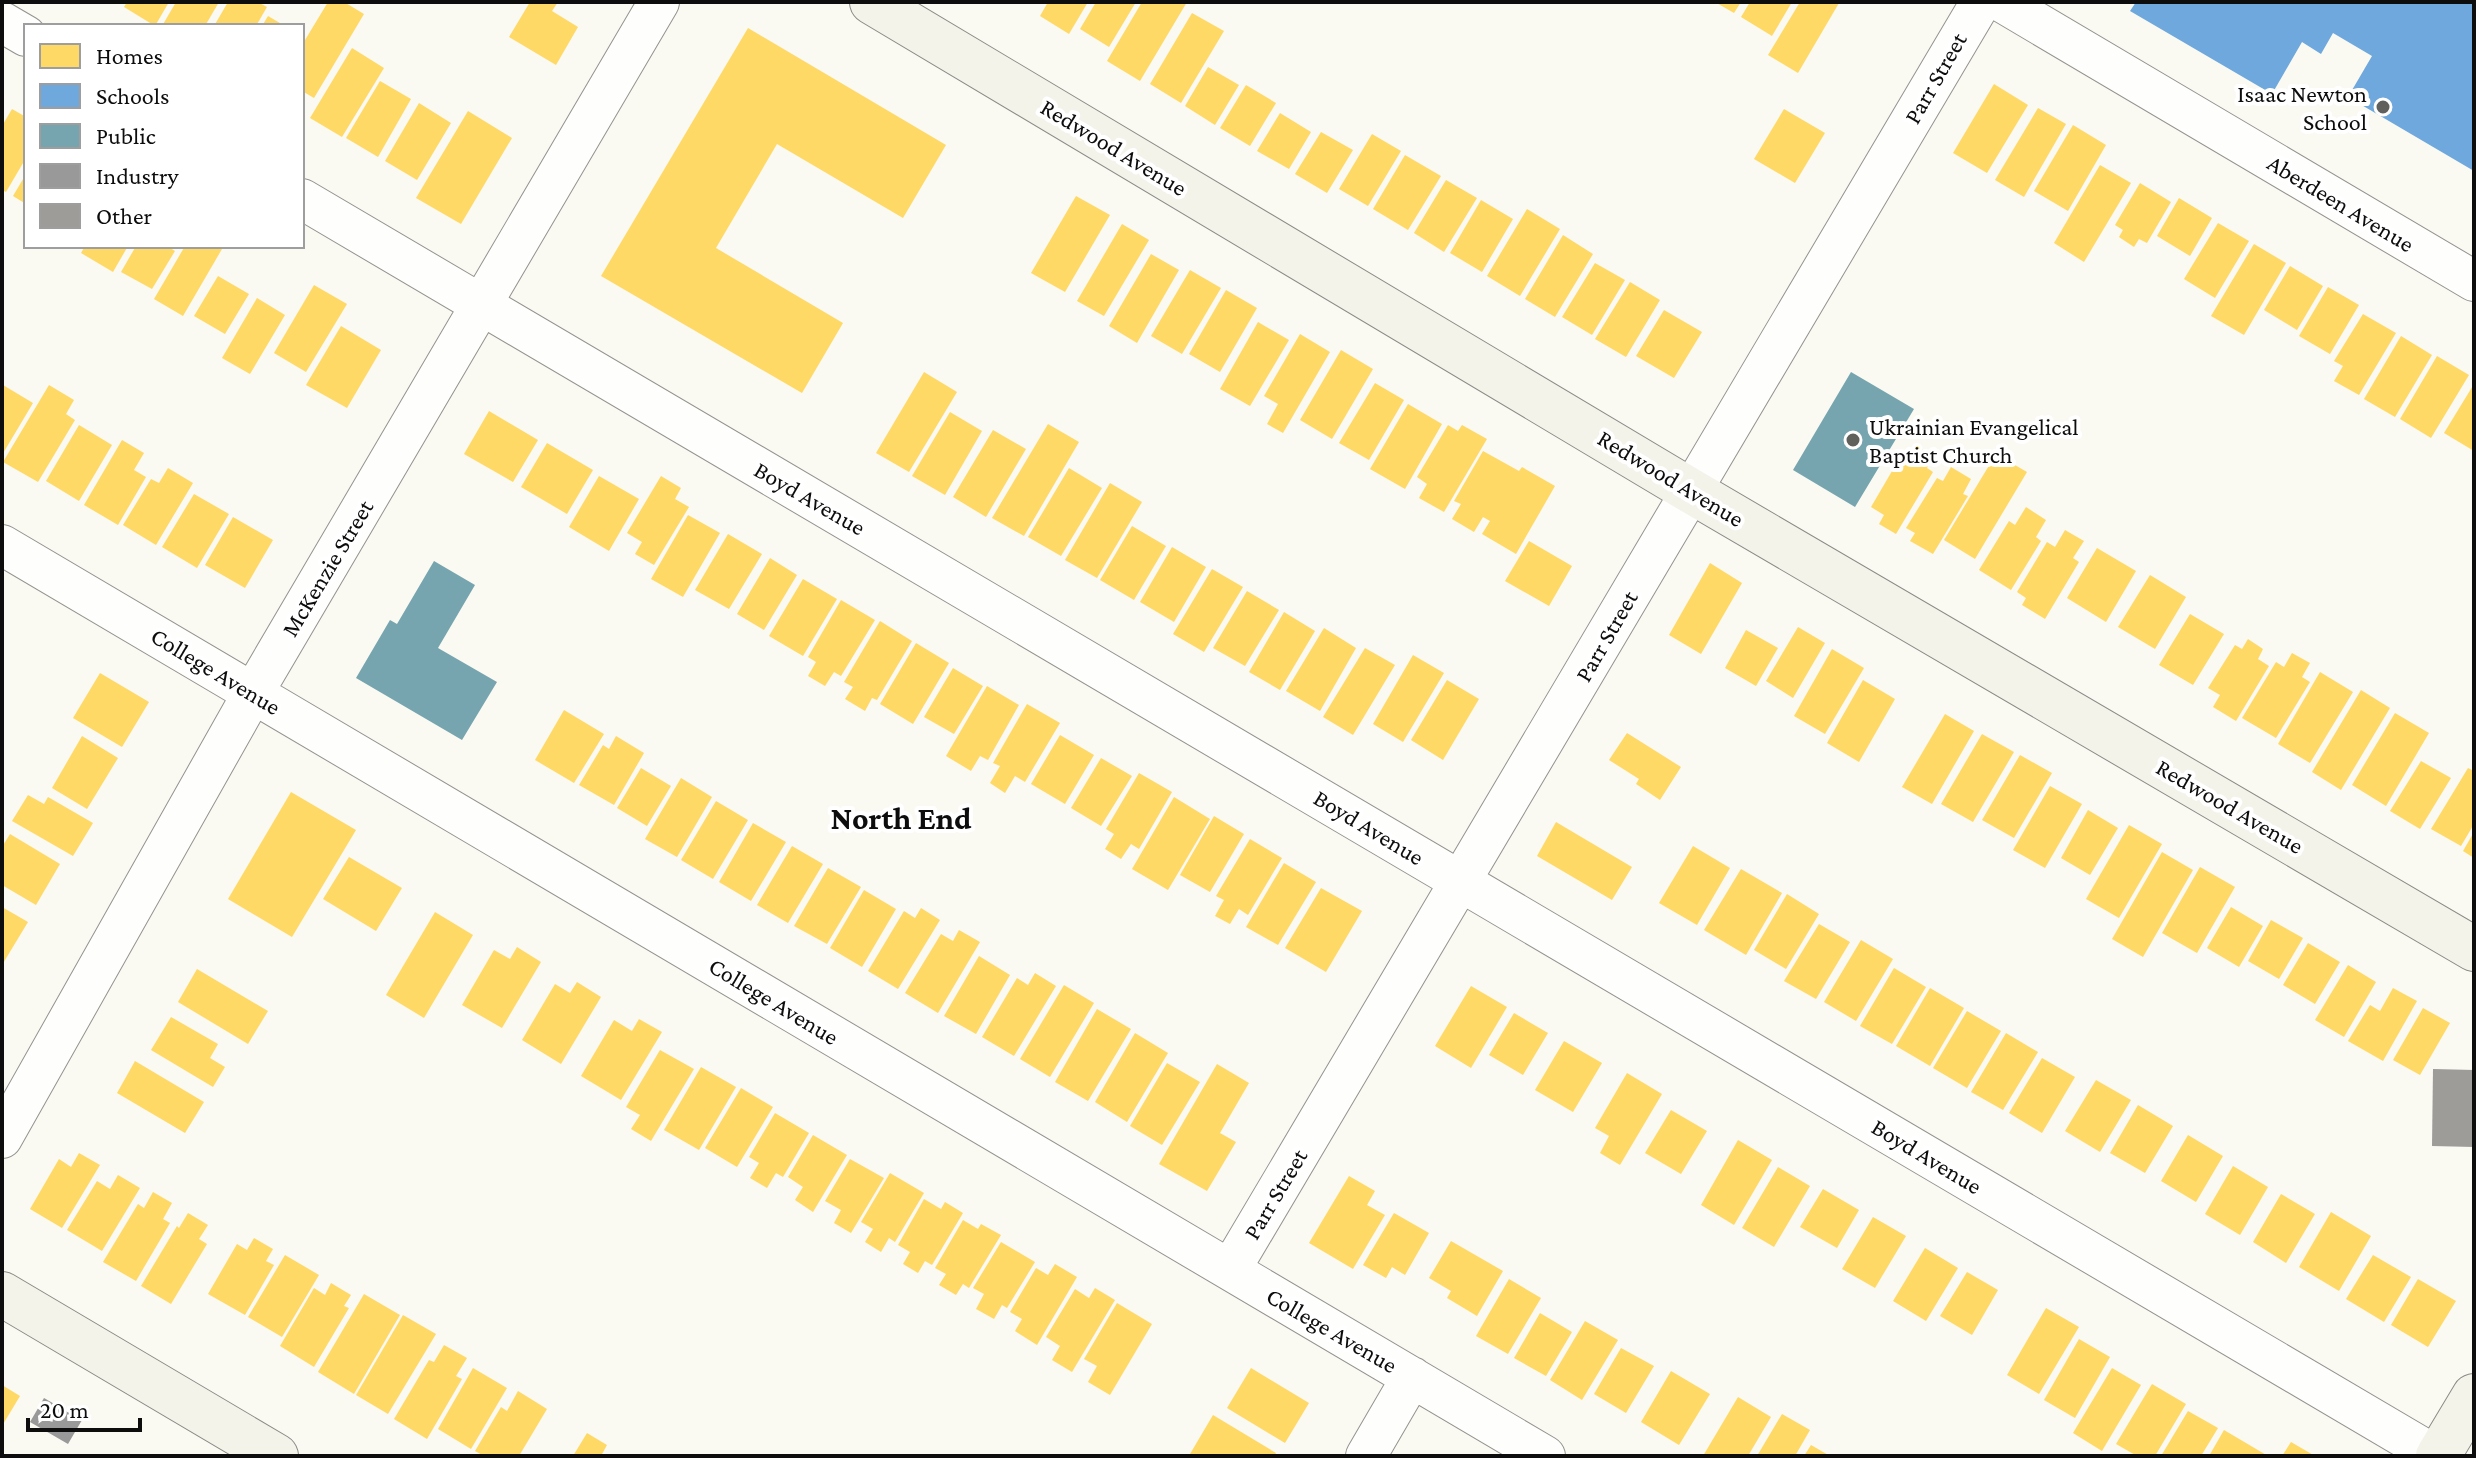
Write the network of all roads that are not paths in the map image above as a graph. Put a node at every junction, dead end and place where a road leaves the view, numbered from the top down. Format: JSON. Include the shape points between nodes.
{"nodes":[{"id":1,"x":659,"y":2,"type":"edge"},
{"id":2,"x":872,"y":2,"type":"edge"},
{"id":3,"x":1981,"y":2,"type":"edge"},
{"id":4,"x":2002,"y":2,"type":"edge"},
{"id":5,"x":2,"y":22,"type":"edge"},
{"id":6,"x":24,"y":35,"type":"edge"},
{"id":7,"x":304,"y":200,"type":"edge"},
{"id":8,"x":2474,"y":281,"type":"edge"},
{"id":9,"x":482,"y":305,"type":"junction"},
{"id":10,"x":1691,"y":491,"type":"junction"},
{"id":11,"x":2,"y":545,"type":"edge"},
{"id":12,"x":253,"y":693,"type":"junction"},
{"id":13,"x":1461,"y":882,"type":"junction"},
{"id":14,"x":2474,"y":949,"type":"edge"},
{"id":15,"x":2,"y":1138,"type":"edge"},
{"id":16,"x":1230,"y":1270,"type":"junction"},
{"id":17,"x":2,"y":1294,"type":"edge"},
{"id":18,"x":1412,"y":1377,"type":"junction"},
{"id":19,"x":2474,"y":1396,"type":"edge"},
{"id":20,"x":276,"y":1456,"type":"edge"},
{"id":21,"x":1366,"y":1456,"type":"edge"},
{"id":22,"x":1545,"y":1456,"type":"edge"},
{"id":23,"x":2437,"y":1456,"type":"edge"}],
"edges":[{"from":1,"to":9,"type":"street","name":"McKenzie Street"},
{"from":2,"to":10,"type":"street","name":"Redwood Avenue"},
{"from":3,"to":10,"type":"street","name":"Parr Street"},
{"from":4,"to":8,"type":"street","name":"Aberdeen Avenue"},
{"from":5,"to":6,"type":"street"},
{"from":7,"to":9,"type":"street","name":"Boyd Avenue"},
{"from":9,"to":12,"type":"street","name":"McKenzie Street"},
{"from":9,"to":13,"type":"street","name":"Boyd Avenue"},
{"from":10,"to":13,"type":"street","name":"Parr Street"},
{"from":10,"to":14,"type":"street","name":"Redwood Avenue"},
{"from":11,"to":12,"type":"street","name":"College Avenue"},
{"from":12,"to":15,"type":"street","name":"McKenzie Street"},
{"from":12,"to":16,"type":"street","name":"College Avenue"},
{"from":13,"to":16,"type":"street","name":"Parr Street"},
{"from":13,"to":23,"type":"street","name":"Boyd Avenue"},
{"from":16,"to":18,"type":"street","name":"College Avenue"},
{"from":17,"to":20,"type":"street"},
{"from":18,"to":21,"type":"street"},
{"from":18,"to":22,"type":"street","name":"College Avenue"},
{"from":19,"to":23,"type":"street"}]}
